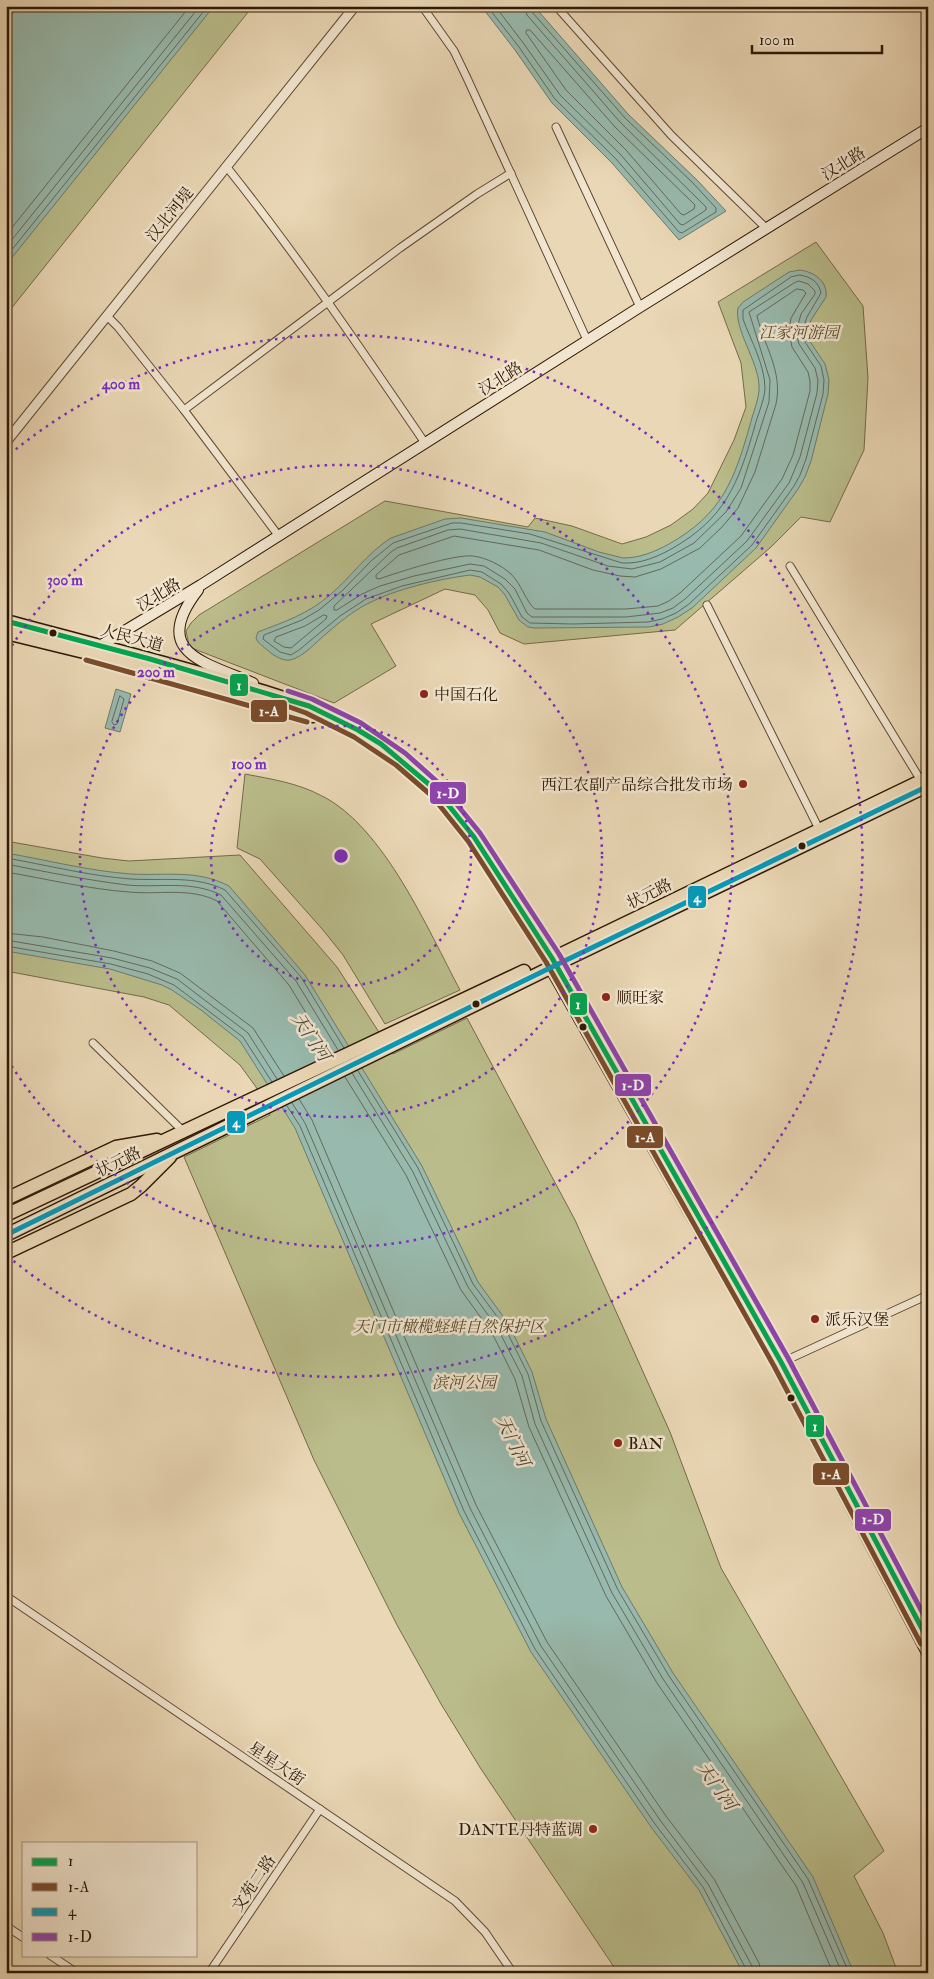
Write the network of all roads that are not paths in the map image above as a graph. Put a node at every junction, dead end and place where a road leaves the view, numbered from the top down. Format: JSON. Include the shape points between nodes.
{"nodes":[{"id":1,"x":355,"y":6,"type":"edge"},
{"id":2,"x":422,"y":6,"type":"edge"},
{"id":3,"x":556,"y":6,"type":"edge"},
{"id":4,"x":556,"y":127,"type":"dead end"},
{"id":5,"x":928,"y":128,"type":"edge"},
{"id":6,"x":226,"y":166,"type":"junction"},
{"id":7,"x":511,"y":173,"type":"junction"},
{"id":8,"x":766,"y":229,"type":"junction"},
{"id":9,"x":328,"y":302,"type":"junction"},
{"id":10,"x":640,"y":307,"type":"junction"},
{"id":11,"x":107,"y":316,"type":"junction"},
{"id":12,"x":588,"y":340,"type":"junction"},
{"id":13,"x":184,"y":410,"type":"junction"},
{"id":14,"x":6,"y":442,"type":"edge"},
{"id":15,"x":425,"y":443,"type":"junction"},
{"id":16,"x":278,"y":535,"type":"junction"},
{"id":17,"x":790,"y":566,"type":"dead end"},
{"id":18,"x":201,"y":585,"type":"junction"},
{"id":19,"x":707,"y":605,"type":"dead end"},
{"id":20,"x":6,"y":621,"type":"edge"},
{"id":21,"x":6,"y":633,"type":"edge"},
{"id":22,"x":100,"y":646,"type":"junction"},
{"id":23,"x":88,"y":653,"type":"junction"},
{"id":24,"x":286,"y":698,"type":"junction"},
{"id":25,"x":925,"y":783,"type":"edge"},
{"id":26,"x":819,"y":830,"type":"junction"},
{"id":27,"x":551,"y":963,"type":"junction"},
{"id":28,"x":93,"y":1043,"type":"dead end"},
{"id":29,"x":242,"y":1112,"type":"junction"},
{"id":30,"x":184,"y":1132,"type":"junction"},
{"id":31,"x":169,"y":1139,"type":"junction"},
{"id":32,"x":176,"y":1151,"type":"junction"},
{"id":33,"x":6,"y":1199,"type":"edge"},
{"id":34,"x":6,"y":1215,"type":"edge"},
{"id":35,"x":6,"y":1235,"type":"edge"},
{"id":36,"x":6,"y":1254,"type":"edge"},
{"id":37,"x":928,"y":1295,"type":"edge"},
{"id":38,"x":778,"y":1364,"type":"junction"},
{"id":39,"x":6,"y":1596,"type":"edge"},
{"id":40,"x":928,"y":1640,"type":"edge"},
{"id":41,"x":928,"y":1655,"type":"edge"},
{"id":42,"x":320,"y":1809,"type":"junction"},
{"id":43,"x":6,"y":1926,"type":"edge"},
{"id":44,"x":22,"y":1937,"type":"edge"},
{"id":45,"x":52,"y":1956,"type":"edge"},
{"id":46,"x":77,"y":1973,"type":"edge"},
{"id":47,"x":208,"y":1973,"type":"edge"},
{"id":48,"x":513,"y":1973,"type":"edge"}],
"edges":[{"from":1,"to":6,"type":"street","name":"汉北河堤"},
{"from":2,"to":7,"type":"street","via":[[454,51]]},
{"from":3,"to":8,"type":"street","via":[[671,135]]},
{"from":4,"to":10,"type":"street"},
{"from":5,"to":8,"type":"main road","name":"汉北路"},
{"from":6,"to":9,"type":"street"},
{"from":6,"to":11,"type":"street","name":"汉北河堤"},
{"from":7,"to":9,"type":"street"},
{"from":7,"to":12,"type":"street"},
{"from":8,"to":10,"type":"main road","name":"汉北路"},
{"from":9,"to":13,"type":"street"},
{"from":9,"to":15,"type":"street"},
{"from":10,"to":12,"type":"main road","name":"汉北路"},
{"from":11,"to":13,"type":"street"},
{"from":11,"to":14,"type":"street","name":"汉北河堤"},
{"from":12,"to":15,"type":"main road","name":"汉北路"},
{"from":13,"to":16,"type":"street"},
{"from":15,"to":16,"type":"main road","name":"汉北路"},
{"from":16,"to":18,"type":"main road","name":"汉北路"},
{"from":17,"to":25,"type":"street"},
{"from":18,"to":22,"type":"main road","name":"汉北路"},
{"from":18,"to":24,"type":"main road","via":[[182,615],[178,634],[183,647],[207,664]]},
{"from":19,"to":26,"type":"street"},
{"from":20,"to":22,"type":"highway","name":"人民大道"},
{"from":21,"to":23,"type":"highway","name":"人民大道"},
{"from":22,"to":23,"type":"main road","name":"汉北路"},
{"from":22,"to":24,"type":"highway","name":"人民大道"},
{"from":23,"to":27,"type":"highway","name":"人民大道","via":[[301,712],[379,749],[420,780],[452,816]]},
{"from":24,"to":27,"type":"highway","name":"人民大道","via":[[310,706],[381,744],[437,791],[474,837]]},
{"from":25,"to":26,"type":"main road","name":"状元路"},
{"from":25,"to":27,"type":"main road","name":"状元路"},
{"from":26,"to":27,"type":"main road","name":"状元路"},
{"from":27,"to":29,"type":"highway","name":"状元路"},
{"from":27,"to":38,"type":"main road","name":"人民大道"},
{"from":28,"to":30,"type":"street"},
{"from":29,"to":30,"type":"highway","name":"状元路"},
{"from":29,"to":32,"type":"highway","name":"状元路"},
{"from":30,"to":31,"type":"highway","name":"状元路"},
{"from":31,"to":33,"type":"highway","via":[[116,1147]]},
{"from":31,"to":34,"type":"highway","name":"状元路"},
{"from":32,"to":35,"type":"highway","name":"状元路"},
{"from":32,"to":36,"type":"highway","via":[[131,1194]]},
{"from":37,"to":38,"type":"street"},
{"from":38,"to":40,"type":"main road","name":"人民大道"},
{"from":38,"to":41,"type":"main road","name":"人民大道"},
{"from":39,"to":42,"type":"street","name":"星星大街"},
{"from":42,"to":47,"type":"street","name":"文苑二路"},
{"from":42,"to":48,"type":"street","name":"星星大街","via":[[460,1906],[486,1932]]},
{"from":43,"to":44,"type":"street"},
{"from":45,"to":46,"type":"street"}]}
